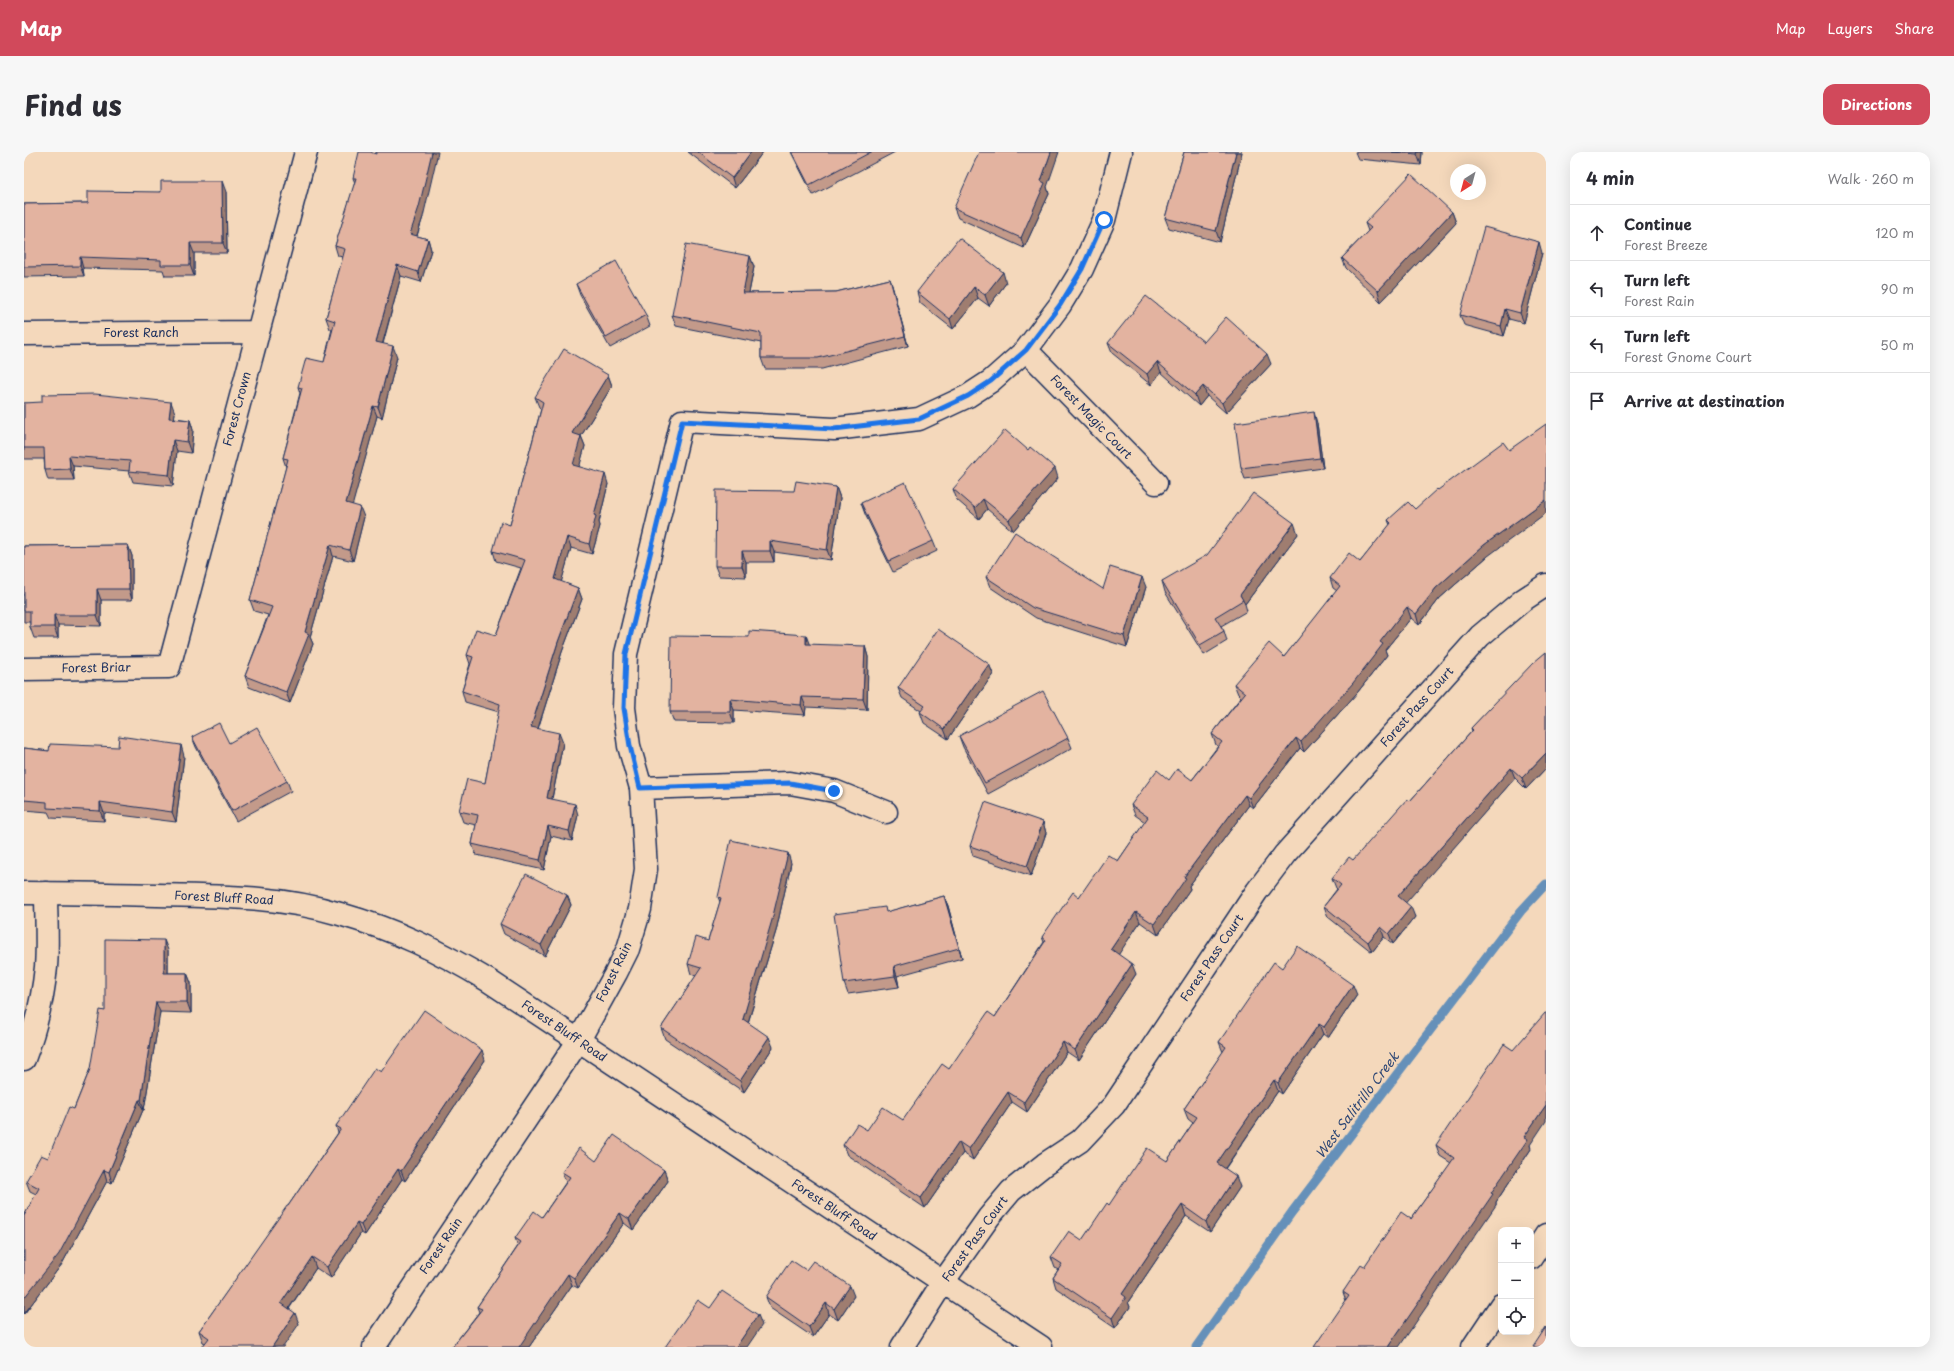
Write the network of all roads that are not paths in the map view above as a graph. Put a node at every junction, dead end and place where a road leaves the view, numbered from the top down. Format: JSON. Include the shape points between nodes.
{"nodes":[{"id":1,"x":306,"y":152,"type":"edge"},
{"id":2,"x":1121,"y":152,"type":"edge"},
{"id":3,"x":257,"y":332,"type":"junction"},
{"id":4,"x":24,"y":334,"type":"edge"},
{"id":5,"x":1026,"y":350,"type":"junction"},
{"id":6,"x":1156,"y":483,"type":"dead end"},
{"id":7,"x":1546,"y":585,"type":"edge"},
{"id":8,"x":169,"y":667,"type":"joint"},
{"id":9,"x":24,"y":669,"type":"edge"},
{"id":10,"x":640,"y":788,"type":"junction"},
{"id":11,"x":886,"y":812,"type":"dead end"},
{"id":12,"x":24,"y":893,"type":"edge"},
{"id":13,"x":46,"y":893,"type":"junction"},
{"id":14,"x":579,"y":1040,"type":"junction"},
{"id":15,"x":24,"y":1060,"type":"edge"},
{"id":16,"x":1546,"y":1235,"type":"edge"},
{"id":17,"x":1534,"y":1253,"type":"edge"},
{"id":18,"x":943,"y":1282,"type":"junction"},
{"id":19,"x":1498,"y":1309,"type":"edge"},
{"id":20,"x":374,"y":1347,"type":"edge"},
{"id":21,"x":902,"y":1347,"type":"edge"},
{"id":22,"x":1041,"y":1347,"type":"edge"},
{"id":23,"x":1473,"y":1347,"type":"edge"}],
"edges":[{"from":1,"to":3,"type":"street","name":"Forest Crown"},
{"from":2,"to":5,"type":"street","via":[[1104,220],[1082,269],[1060,305]]},
{"from":3,"to":4,"type":"street","name":"Forest Ranch"},
{"from":3,"to":8,"type":"street","name":"Forest Crown"},
{"from":5,"to":6,"type":"street","name":"Forest Magic Court"},
{"from":5,"to":10,"type":"street","name":"Forest Rain","via":[[991,381],[968,396],[919,419],[834,429],[682,421],[626,654],[624,708]]},
{"from":7,"to":18,"type":"street","name":"Forest Pass Court","via":[[1480,636],[1285,854],[1257,891],[1114,1105],[1080,1141],[1011,1191],[989,1217]]},
{"from":8,"to":9,"type":"street","name":"Forest Briar"},
{"from":10,"to":11,"type":"street","via":[[790,783],[834,791]]},
{"from":10,"to":14,"type":"street","name":"Forest Rain","via":[[646,869],[640,909],[628,949]]},
{"from":12,"to":13,"type":"street","name":"Forest Bluff Road"},
{"from":13,"to":14,"type":"street","name":"Forest Bluff Road","via":[[232,896],[286,902],[339,913],[392,931],[442,953]]},
{"from":13,"to":15,"type":"street","via":[[46,967],[40,1004]]},
{"from":14,"to":18,"type":"street","name":"Forest Bluff Road"},
{"from":14,"to":20,"type":"street","name":"Forest Rain"},
{"from":16,"to":17,"type":"street"},
{"from":18,"to":21,"type":"street","name":"Forest Pass Court"},
{"from":18,"to":22,"type":"street","name":"Forest Bluff Road"},
{"from":19,"to":23,"type":"street"}]}
